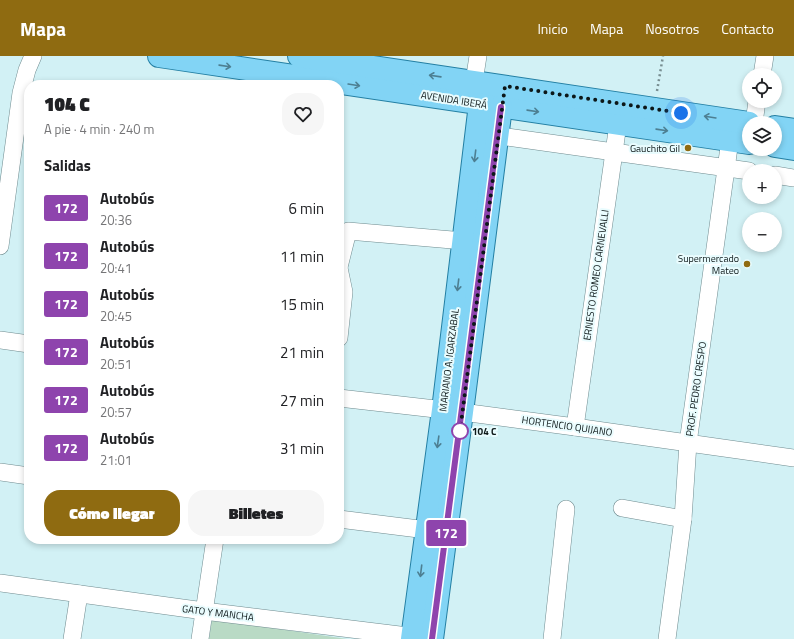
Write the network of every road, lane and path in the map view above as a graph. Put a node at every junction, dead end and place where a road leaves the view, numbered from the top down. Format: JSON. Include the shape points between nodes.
{"nodes":[{"id":1,"x":33,"y":56,"type":"edge"},
{"id":2,"x":159,"y":56,"type":"edge"},
{"id":3,"x":299,"y":56,"type":"edge"},
{"id":4,"x":478,"y":56,"type":"edge"},
{"id":5,"x":663,"y":56,"type":"edge"},
{"id":6,"x":765,"y":56,"type":"edge"},
{"id":7,"x":763,"y":68,"type":"edge"},
{"id":8,"x":280,"y":79,"type":"edge"},
{"id":9,"x":24,"y":80,"type":"edge"},
{"id":10,"x":291,"y":80,"type":"edge"},
{"id":11,"x":24,"y":82,"type":"edge"},
{"id":12,"x":474,"y":82,"type":"junction"},
{"id":13,"x":344,"y":85,"type":"edge"},
{"id":14,"x":496,"y":99,"type":"junction"},
{"id":15,"x":654,"y":108,"type":"junction"},
{"id":16,"x":742,"y":122,"type":"edge"},
{"id":17,"x":618,"y":124,"type":"junction"},
{"id":18,"x":782,"y":128,"type":"edge"},
{"id":19,"x":794,"y":130,"type":"edge"},
{"id":20,"x":488,"y":134,"type":"junction"},
{"id":21,"x":740,"y":141,"type":"edge"},
{"id":22,"x":782,"y":147,"type":"edge"},
{"id":23,"x":794,"y":149,"type":"edge"},
{"id":24,"x":614,"y":152,"type":"junction"},
{"id":25,"x":726,"y":168,"type":"junction"},
{"id":26,"x":742,"y":170,"type":"edge"},
{"id":27,"x":782,"y":176,"type":"edge"},
{"id":28,"x":794,"y":178,"type":"edge"},
{"id":29,"x":464,"y":241,"type":"junction"},
{"id":30,"x":0,"y":246,"type":"edge"},
{"id":31,"x":344,"y":247,"type":"edge"},
{"id":32,"x":0,"y":340,"type":"edge"},
{"id":33,"x":24,"y":343,"type":"edge"},
{"id":34,"x":344,"y":399,"type":"edge"},
{"id":35,"x":453,"y":411,"type":"junction"},
{"id":36,"x":575,"y":427,"type":"junction"},
{"id":37,"x":688,"y":443,"type":"junction"},
{"id":38,"x":794,"y":458,"type":"edge"},
{"id":39,"x":0,"y":472,"type":"edge"},
{"id":40,"x":24,"y":475,"type":"edge"},
{"id":41,"x":622,"y":508,"type":"dead end"},
{"id":42,"x":566,"y":509,"type":"dead end"},
{"id":43,"x":683,"y":519,"type":"junction"},
{"id":44,"x":344,"y":520,"type":"edge"},
{"id":45,"x":427,"y":530,"type":"junction"},
{"id":46,"x":213,"y":544,"type":"edge"},
{"id":47,"x":0,"y":583,"type":"edge"},
{"id":48,"x":79,"y":594,"type":"junction"},
{"id":49,"x":204,"y":611,"type":"junction"},
{"id":50,"x":422,"y":638,"type":"edge"},
{"id":51,"x":72,"y":639,"type":"edge"},
{"id":52,"x":200,"y":639,"type":"edge"},
{"id":53,"x":436,"y":639,"type":"edge"},
{"id":54,"x":552,"y":639,"type":"edge"},
{"id":55,"x":667,"y":639,"type":"edge"}],
"edges":[{"from":1,"to":9,"type":"street"},
{"from":2,"to":8,"type":"main road","name":"AVENIDA IBERÁ","one_way":true},
{"from":12,"to":3,"type":"main road","name":"AVENIDA IBERÁ","one_way":true},
{"from":4,"to":12,"type":"street"},
{"from":5,"to":15,"type":"path"},
{"from":6,"to":7,"type":"street"},
{"from":8,"to":10,"type":"main road","name":"AVENIDA IBERÁ","one_way":true},
{"from":11,"to":30,"type":"street"},
{"from":12,"to":14,"type":"main road","name":"AVENIDA IBERÁ"},
{"from":12,"to":14,"type":"street","name":"MARIANO A. IGARZABAL"},
{"from":13,"to":14,"type":"main road","name":"AVENIDA IBERÁ","one_way":true},
{"from":14,"to":15,"type":"main road","name":"AVENIDA IBERÁ"},
{"from":14,"to":17,"type":"main road","name":"AVENIDA IBERÁ","one_way":true},
{"from":14,"to":20,"type":"main road","name":"MARIANO A. IGARZABAL"},
{"from":16,"to":15,"type":"main road","name":"AVENIDA IBERÁ","one_way":true},
{"from":17,"to":21,"type":"main road","name":"AVENIDA IBERÁ","one_way":true},
{"from":17,"to":24,"type":"street","name":"ERNESTO ROMEO CARNEVALLI"},
{"from":18,"to":19,"type":"main road"},
{"from":20,"to":24,"type":"street"},
{"from":20,"to":29,"type":"main road","name":"MARIANO A. IGARZABAL","one_way":true},
{"from":20,"to":35,"type":"main road","name":"MARIANO A. IGARZABAL"},
{"from":21,"to":25,"type":"street","name":"PROF. PEDRO CRESPO"},
{"from":22,"to":23,"type":"main road"},
{"from":24,"to":25,"type":"street"},
{"from":24,"to":36,"type":"street","name":"ERNESTO ROMEO CARNEVALLI"},
{"from":25,"to":26,"type":"street"},
{"from":25,"to":37,"type":"street","name":"PROF. PEDRO CRESPO"},
{"from":27,"to":28,"type":"street"},
{"from":29,"to":31,"type":"street","via":[[348,231]]},
{"from":29,"to":35,"type":"main road","name":"MARIANO A. IGARZABAL","one_way":true},
{"from":32,"to":33,"type":"street"},
{"from":34,"to":35,"type":"street","name":"HORTENCIO QUIJANO"},
{"from":35,"to":36,"type":"street","name":"HORTENCIO QUIJANO"},
{"from":35,"to":45,"type":"main road","name":"MARIANO A. IGARZABAL","one_way":true},
{"from":35,"to":50,"type":"main road","name":"MARIANO A. IGARZABAL"},
{"from":36,"to":37,"type":"street","name":"HORTENCIO QUIJANO"},
{"from":37,"to":38,"type":"street","name":"HORTENCIO QUIJANO"},
{"from":37,"to":43,"type":"street","name":"PROF. PEDRO CRESPO"},
{"from":39,"to":40,"type":"street"},
{"from":41,"to":43,"type":"street"},
{"from":42,"to":54,"type":"street"},
{"from":43,"to":55,"type":"street","name":"PROF. PEDRO CRESPO"},
{"from":44,"to":45,"type":"street"},
{"from":45,"to":50,"type":"main road","name":"MARIANO A. IGARZABAL","one_way":true},
{"from":46,"to":49,"type":"street"},
{"from":47,"to":48,"type":"street","name":"GATO Y MANCHA"},
{"from":48,"to":49,"type":"street","name":"GATO Y MANCHA"},
{"from":48,"to":51,"type":"street"},
{"from":49,"to":50,"type":"street","name":"GATO Y MANCHA"},
{"from":49,"to":52,"type":"street"},
{"from":50,"to":53,"type":"street","name":"GATO Y MANCHA"}]}
